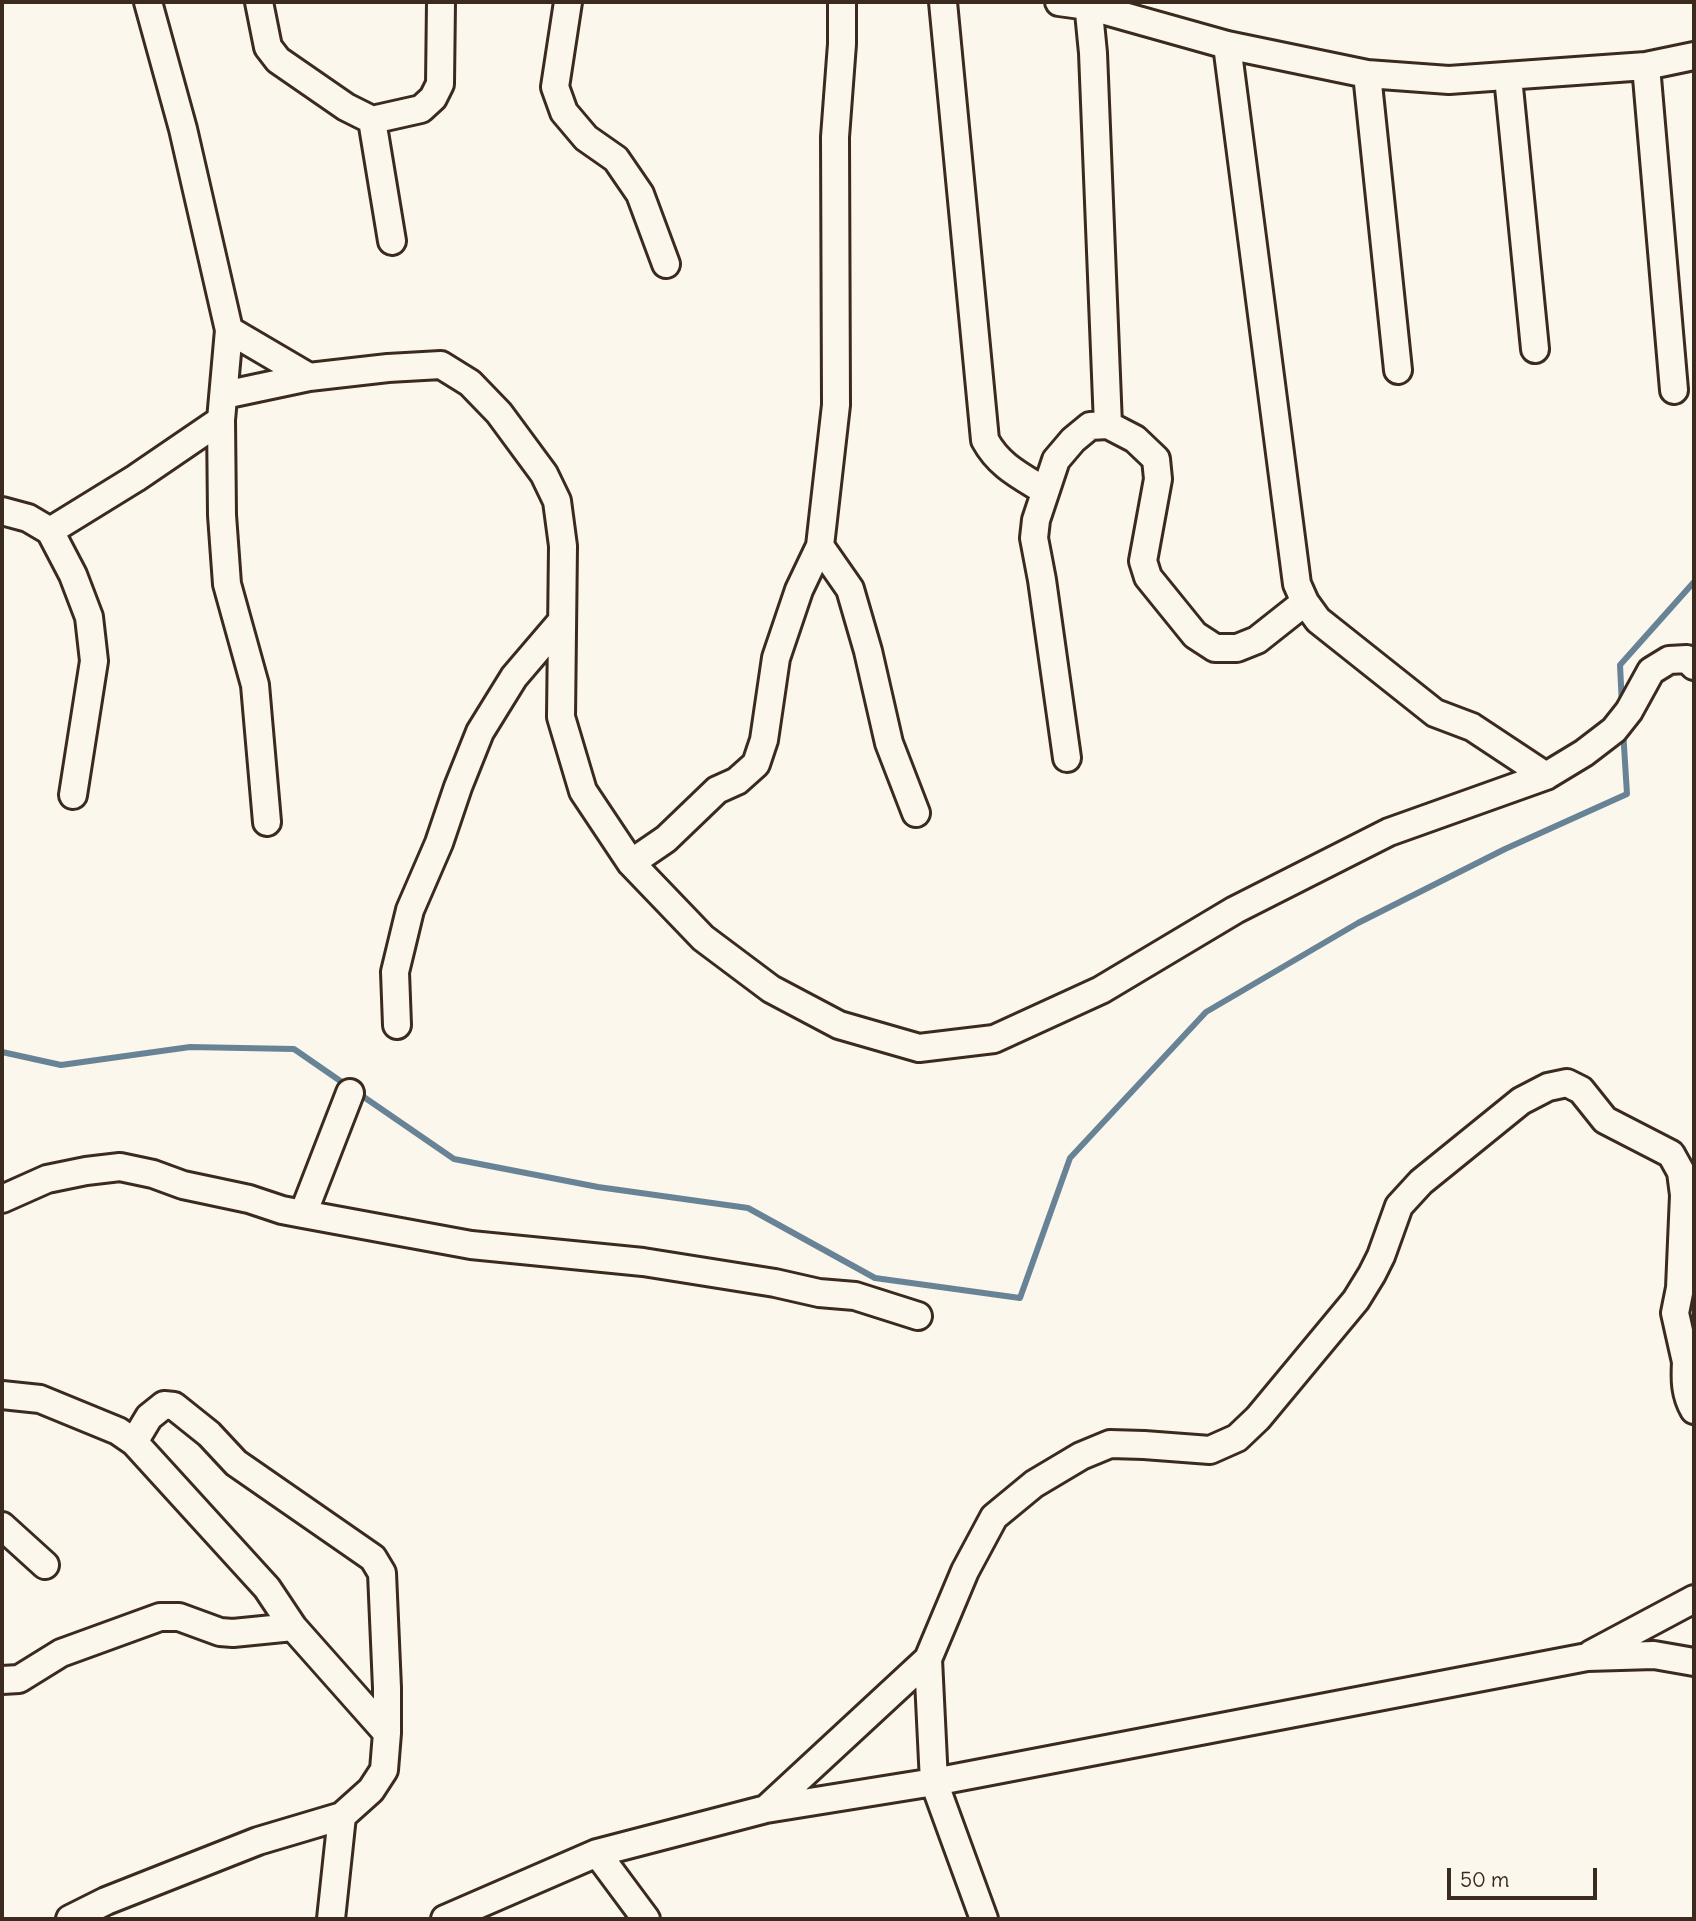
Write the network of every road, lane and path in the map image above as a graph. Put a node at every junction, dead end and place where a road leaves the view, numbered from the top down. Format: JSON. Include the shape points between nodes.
{"nodes":[{"id":1,"x":148,"y":2,"type":"edge"},
{"id":2,"x":259,"y":2,"type":"edge"},
{"id":3,"x":441,"y":2,"type":"edge"},
{"id":4,"x":568,"y":2,"type":"edge"},
{"id":5,"x":842,"y":2,"type":"edge"},
{"id":6,"x":943,"y":2,"type":"edge"},
{"id":7,"x":1059,"y":2,"type":"edge"},
{"id":8,"x":1088,"y":4,"type":"edge"},
{"id":9,"x":1227,"y":45,"type":"junction"},
{"id":10,"x":1694,"y":56,"type":"edge"},
{"id":11,"x":1646,"y":66,"type":"junction"},
{"id":12,"x":1367,"y":74,"type":"junction"},
{"id":13,"x":1508,"y":77,"type":"junction"},
{"id":14,"x":372,"y":120,"type":"junction"},
{"id":15,"x":392,"y":241,"type":"dead end"},
{"id":16,"x":666,"y":264,"type":"dead end"},
{"id":17,"x":229,"y":330,"type":"junction"},
{"id":18,"x":1535,"y":349,"type":"dead end"},
{"id":19,"x":1398,"y":370,"type":"dead end"},
{"id":20,"x":309,"y":377,"type":"junction"},
{"id":21,"x":1674,"y":390,"type":"dead end"},
{"id":22,"x":223,"y":407,"type":"junction"},
{"id":23,"x":1108,"y":425,"type":"junction"},
{"id":24,"x":1045,"y":491,"type":"junction"},
{"id":25,"x":2,"y":511,"type":"edge"},
{"id":26,"x":50,"y":531,"type":"junction"},
{"id":27,"x":820,"y":546,"type":"junction"},
{"id":28,"x":1305,"y":602,"type":"junction"},
{"id":29,"x":561,"y":622,"type":"junction"},
{"id":30,"x":1694,"y":666,"type":"edge"},
{"id":31,"x":1067,"y":758,"type":"dead end"},
{"id":32,"x":1546,"y":776,"type":"junction"},
{"id":33,"x":73,"y":795,"type":"dead end"},
{"id":34,"x":916,"y":813,"type":"dead end"},
{"id":35,"x":267,"y":822,"type":"dead end"},
{"id":36,"x":631,"y":863,"type":"junction"},
{"id":37,"x":397,"y":1025,"type":"dead end"},
{"id":38,"x":350,"y":1093,"type":"dead end"},
{"id":39,"x":2,"y":1199,"type":"edge"},
{"id":40,"x":303,"y":1214,"type":"junction"},
{"id":41,"x":918,"y":1316,"type":"dead end"},
{"id":42,"x":1690,"y":1360,"type":"edge"},
{"id":43,"x":2,"y":1395,"type":"edge"},
{"id":44,"x":1694,"y":1410,"type":"edge"},
{"id":45,"x":134,"y":1442,"type":"junction"},
{"id":46,"x":2,"y":1526,"type":"edge"},
{"id":47,"x":45,"y":1565,"type":"dead end"},
{"id":48,"x":1694,"y":1599,"type":"edge"},
{"id":49,"x":293,"y":1627,"type":"junction"},
{"id":50,"x":1587,"y":1657,"type":"junction"},
{"id":51,"x":928,"y":1659,"type":"junction"},
{"id":52,"x":1694,"y":1662,"type":"edge"},
{"id":53,"x":2,"y":1680,"type":"edge"},
{"id":54,"x":387,"y":1733,"type":"junction"},
{"id":55,"x":934,"y":1782,"type":"junction"},
{"id":56,"x":766,"y":1809,"type":"junction"},
{"id":57,"x":342,"y":1816,"type":"junction"},
{"id":58,"x":597,"y":1853,"type":"junction"},
{"id":59,"x":70,"y":1919,"type":"edge"},
{"id":60,"x":331,"y":1919,"type":"edge"},
{"id":61,"x":445,"y":1919,"type":"edge"},
{"id":62,"x":646,"y":1919,"type":"edge"},
{"id":63,"x":984,"y":1919,"type":"edge"}],
"edges":[{"from":1,"to":17,"type":"street","via":[[183,129]]},
{"from":2,"to":14,"type":"street","via":[[268,47],[278,60]]},
{"from":3,"to":14,"type":"street","via":[[440,84],[433,98],[421,109]]},
{"from":4,"to":16,"type":"street","via":[[555,87],[564,112],[586,138],[616,159],[640,194]]},
{"from":5,"to":27,"type":"street","via":[[835,137],[836,405]]},
{"from":6,"to":24,"type":"street","via":[[985,440],[1004,466]]},
{"from":7,"to":8,"type":"street"},
{"from":8,"to":9,"type":"street"},
{"from":8,"to":23,"type":"street"},
{"from":9,"to":12,"type":"street"},
{"from":9,"to":28,"type":"street","via":[[1297,584]]},
{"from":10,"to":11,"type":"street"},
{"from":11,"to":13,"type":"street"},
{"from":11,"to":21,"type":"street"},
{"from":12,"to":13,"type":"street","via":[[1449,80]]},
{"from":12,"to":19,"type":"street"},
{"from":13,"to":18,"type":"street"},
{"from":14,"to":15,"type":"street"},
{"from":17,"to":20,"type":"street"},
{"from":17,"to":22,"type":"street"},
{"from":20,"to":22,"type":"street"},
{"from":20,"to":29,"type":"street","via":[[441,365],[470,383],[499,413],[544,474],[557,501],[563,546]]},
{"from":22,"to":26,"type":"street","via":[[136,478]]},
{"from":22,"to":35,"type":"street","via":[[227,584],[255,685]]},
{"from":23,"to":24,"type":"street","via":[[1090,426],[1073,440],[1056,460]]},
{"from":23,"to":28,"type":"street","via":[[1135,439],[1156,459],[1158,479],[1143,561],[1148,577],[1195,635],[1214,648],[1237,648],[1257,640]]},
{"from":24,"to":31,"type":"street","via":[[1034,538]]},
{"from":25,"to":26,"type":"street","via":[[28,518]]},
{"from":26,"to":33,"type":"street","via":[[74,575],[89,617],[94,661]]},
{"from":27,"to":34,"type":"street","via":[[850,589],[889,743]]},
{"from":27,"to":36,"type":"street","via":[[776,658],[756,764],[737,781],[717,790],[666,839]]},
{"from":28,"to":32,"type":"street","via":[[1318,620],[1435,713],[1472,727]]},
{"from":29,"to":36,"type":"street","via":[[561,718],[583,791]]},
{"from":29,"to":37,"type":"street","via":[[514,677],[480,732],[411,910],[395,972]]},
{"from":30,"to":32,"type":"street","via":[[1687,659],[1669,660],[1651,671],[1614,730]]},
{"from":32,"to":36,"type":"street","via":[[1389,832],[1235,909],[1101,990],[994,1039],[919,1048],[839,1025],[771,989],[703,938]]},
{"from":38,"to":40,"type":"street"},
{"from":39,"to":40,"type":"street","via":[[47,1179],[120,1167]]},
{"from":40,"to":41,"type":"street","via":[[471,1245],[643,1262],[855,1296]]},
{"from":42,"to":44,"type":"street","via":[[1686,1392]]},
{"from":42,"to":51,"type":"street","via":[[1675,1313],[1684,1195],[1681,1172],[1671,1154],[1605,1120],[1581,1090],[1567,1083],[1548,1087],[1521,1101],[1421,1182],[1399,1206],[1381,1256],[1356,1300],[1237,1438],[1210,1450],[1110,1444],[1034,1484],[994,1517],[965,1571]]},
{"from":43,"to":45,"type":"street","via":[[40,1399]]},
{"from":45,"to":49,"type":"street","via":[[267,1588]]},
{"from":45,"to":54,"type":"street","via":[[149,1417],[164,1405],[174,1406],[236,1463],[373,1558],[382,1573]]},
{"from":46,"to":47,"type":"street"},
{"from":48,"to":50,"type":"street"},
{"from":49,"to":53,"type":"street","via":[[233,1633],[179,1617],[160,1617],[61,1653],[19,1679]]},
{"from":49,"to":54,"type":"street"},
{"from":50,"to":52,"type":"street","via":[[1654,1655]]},
{"from":50,"to":55,"type":"street"},
{"from":51,"to":55,"type":"street"},
{"from":51,"to":56,"type":"street"},
{"from":54,"to":57,"type":"street","via":[[384,1770],[372,1790]]},
{"from":55,"to":56,"type":"street"},
{"from":55,"to":63,"type":"street"},
{"from":56,"to":58,"type":"street"},
{"from":57,"to":59,"type":"street","via":[[258,1841]]},
{"from":57,"to":60,"type":"street"},
{"from":58,"to":61,"type":"street"},
{"from":58,"to":62,"type":"street"}]}
